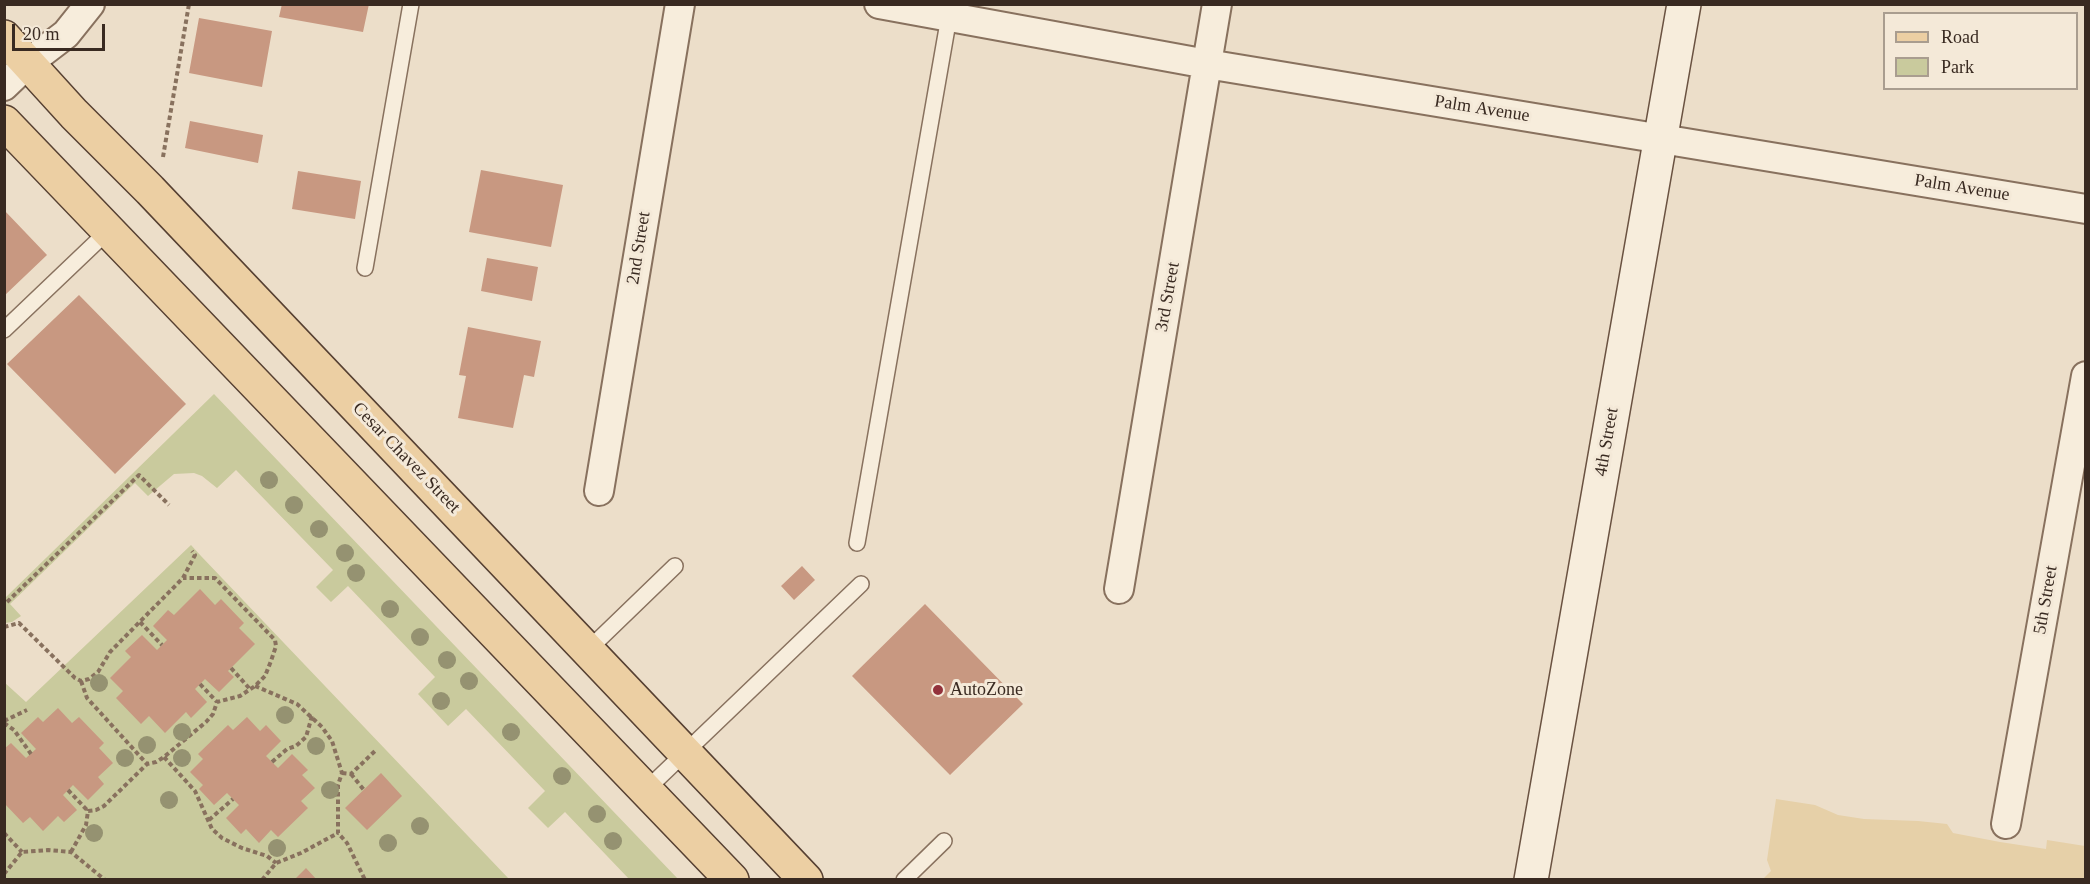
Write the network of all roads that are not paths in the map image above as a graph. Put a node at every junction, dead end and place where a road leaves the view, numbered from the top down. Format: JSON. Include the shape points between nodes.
{"nodes":[{"id":1,"x":90,"y":4,"type":"edge"},
{"id":2,"x":411,"y":4,"type":"edge"},
{"id":3,"x":680,"y":4,"type":"edge"},
{"id":4,"x":879,"y":4,"type":"edge"},
{"id":5,"x":1217,"y":4,"type":"edge"},
{"id":6,"x":1684,"y":4,"type":"edge"},
{"id":7,"x":950,"y":11,"type":"edge"},
{"id":8,"x":4,"y":37,"type":"edge"},
{"id":9,"x":28,"y":63,"type":"junction"},
{"id":10,"x":1207,"y":64,"type":"junction"},
{"id":11,"x":4,"y":86,"type":"edge"},
{"id":12,"x":4,"y":122,"type":"edge"},
{"id":13,"x":1660,"y":139,"type":"junction"},
{"id":14,"x":2085,"y":209,"type":"edge"},
{"id":15,"x":109,"y":230,"type":"junction"},
{"id":16,"x":364,"y":268,"type":"dead end"},
{"id":17,"x":4,"y":330,"type":"edge"},
{"id":18,"x":2085,"y":376,"type":"edge"},
{"id":19,"x":598,"y":491,"type":"dead end"},
{"id":20,"x":857,"y":543,"type":"dead end"},
{"id":21,"x":675,"y":566,"type":"dead end"},
{"id":22,"x":861,"y":584,"type":"dead end"},
{"id":23,"x":1119,"y":589,"type":"dead end"},
{"id":24,"x":588,"y":650,"type":"junction"},
{"id":25,"x":685,"y":753,"type":"junction"},
{"id":26,"x":647,"y":789,"type":"junction"},
{"id":27,"x":2007,"y":824,"type":"dead end"},
{"id":28,"x":944,"y":841,"type":"dead end"},
{"id":29,"x":732,"y":879,"type":"edge"},
{"id":30,"x":806,"y":879,"type":"edge"},
{"id":31,"x":904,"y":879,"type":"edge"},
{"id":32,"x":1531,"y":879,"type":"edge"}],
"edges":[{"from":1,"to":9,"type":"street","via":[[66,34]]},
{"from":2,"to":16,"type":"lane"},
{"from":3,"to":19,"type":"street","name":"2nd Street"},
{"from":4,"to":7,"type":"street","name":"Palm Avenue"},
{"from":5,"to":10,"type":"street","name":"3rd Street"},
{"from":6,"to":13,"type":"street","name":"4th Street"},
{"from":7,"to":10,"type":"street","name":"Palm Avenue"},
{"from":7,"to":20,"type":"lane"},
{"from":8,"to":9,"type":"main road","name":"Cesar Chavez Street"},
{"from":9,"to":11,"type":"street"},
{"from":9,"to":24,"type":"main road","name":"Cesar Chavez Street"},
{"from":10,"to":13,"type":"street","name":"Palm Avenue"},
{"from":10,"to":23,"type":"street","name":"3rd Street"},
{"from":12,"to":15,"type":"main road"},
{"from":13,"to":14,"type":"street","name":"Palm Avenue"},
{"from":13,"to":32,"type":"street","name":"4th Street"},
{"from":15,"to":17,"type":"lane"},
{"from":15,"to":26,"type":"main road"},
{"from":18,"to":27,"type":"street","name":"5th Street"},
{"from":21,"to":24,"type":"lane"},
{"from":22,"to":25,"type":"lane"},
{"from":24,"to":25,"type":"main road","name":"Cesar Chavez Street"},
{"from":25,"to":26,"type":"lane"},
{"from":25,"to":30,"type":"main road","name":"Cesar Chavez Street"},
{"from":26,"to":29,"type":"main road"},
{"from":28,"to":31,"type":"lane"}]}
